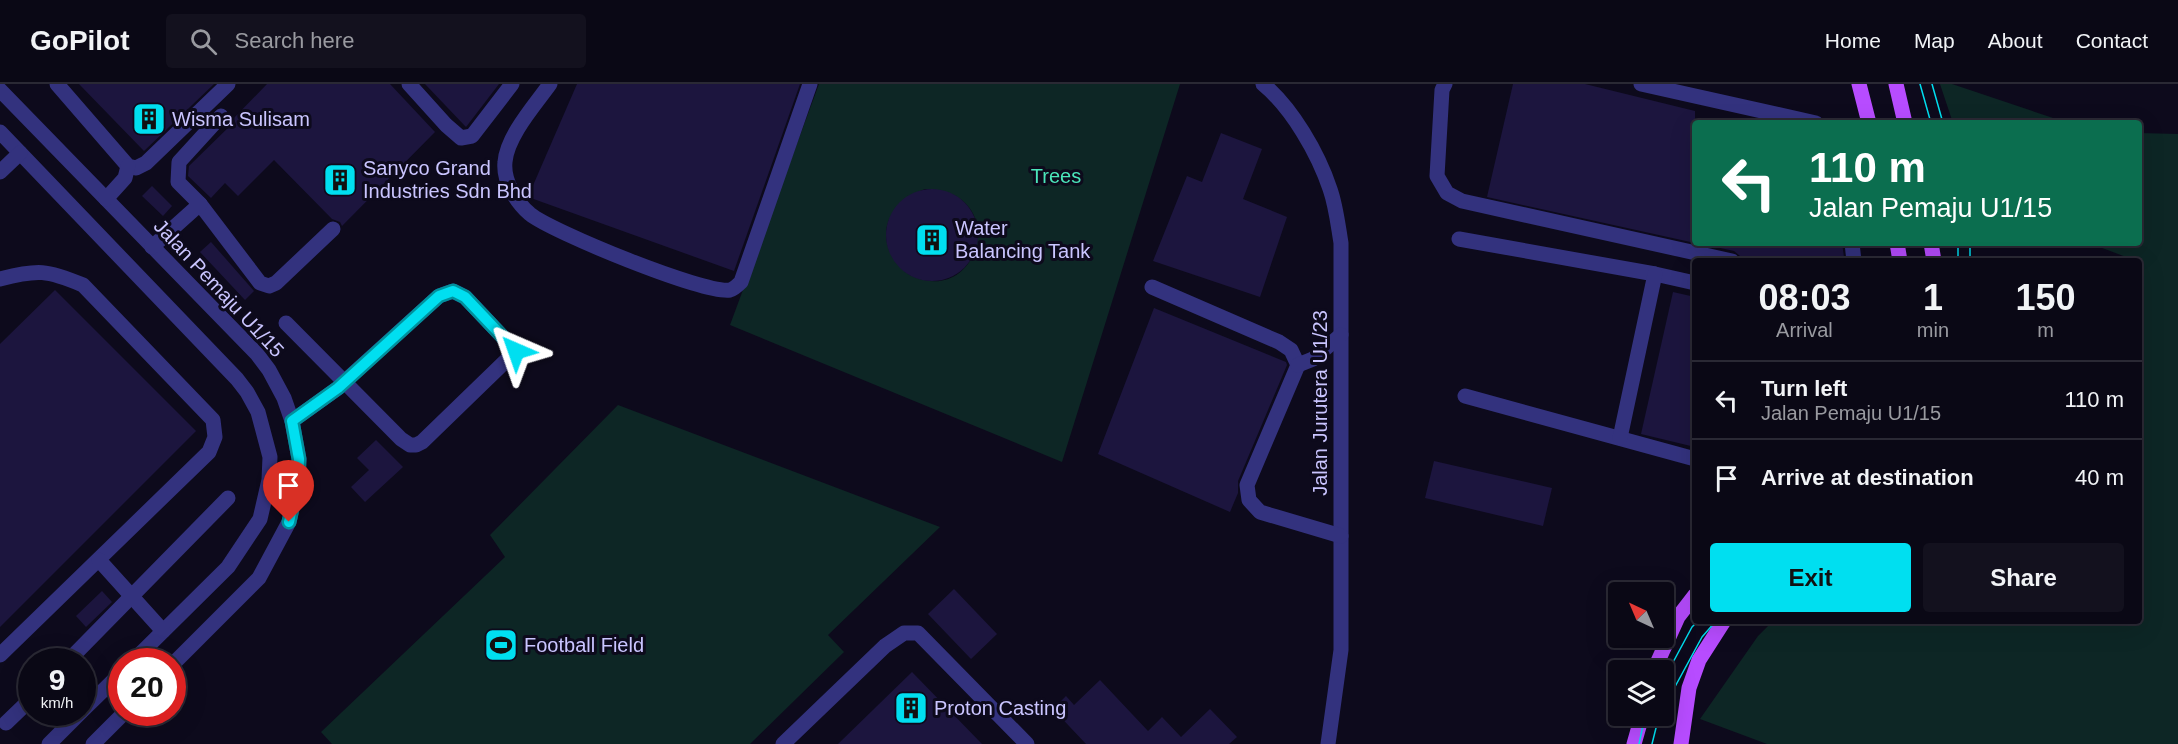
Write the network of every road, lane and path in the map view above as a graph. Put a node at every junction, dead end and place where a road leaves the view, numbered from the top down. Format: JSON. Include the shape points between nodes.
{"nodes":[{"id":1,"x":57,"y":84,"type":"edge"},
{"id":2,"x":228,"y":84,"type":"edge"},
{"id":3,"x":409,"y":84,"type":"edge"},
{"id":4,"x":512,"y":84,"type":"edge"},
{"id":5,"x":550,"y":84,"type":"edge"},
{"id":6,"x":810,"y":84,"type":"edge"},
{"id":7,"x":1263,"y":84,"type":"edge"},
{"id":8,"x":1445,"y":84,"type":"edge"},
{"id":9,"x":1641,"y":84,"type":"edge"},
{"id":10,"x":1859,"y":84,"type":"edge"},
{"id":11,"x":1896,"y":84,"type":"edge"},
{"id":12,"x":0,"y":90,"type":"edge"},
{"id":13,"x":221,"y":116,"type":"dead end"},
{"id":14,"x":1803,"y":120,"type":"edge"},
{"id":15,"x":1868,"y":120,"type":"edge"},
{"id":16,"x":1904,"y":120,"type":"edge"},
{"id":17,"x":0,"y":132,"type":"edge"},
{"id":18,"x":20,"y":153,"type":"junction"},
{"id":19,"x":128,"y":166,"type":"junction"},
{"id":20,"x":0,"y":172,"type":"edge"},
{"id":21,"x":106,"y":199,"type":"junction"},
{"id":22,"x":200,"y":204,"type":"junction"},
{"id":23,"x":333,"y":229,"type":"dead end"},
{"id":24,"x":1459,"y":239,"type":"dead end"},
{"id":25,"x":152,"y":247,"type":"junction"},
{"id":26,"x":1718,"y":258,"type":"edge"},
{"id":27,"x":1655,"y":274,"type":"junction"},
{"id":28,"x":0,"y":279,"type":"edge"},
{"id":29,"x":1692,"y":282,"type":"edge"},
{"id":30,"x":1152,"y":286,"type":"dead end"},
{"id":31,"x":286,"y":323,"type":"dead end"},
{"id":32,"x":1341,"y":335,"type":"junction"},
{"id":33,"x":1298,"y":365,"type":"junction"},
{"id":34,"x":344,"y":382,"type":"junction"},
{"id":35,"x":1465,"y":396,"type":"dead end"},
{"id":36,"x":292,"y":421,"type":"junction"},
{"id":37,"x":1620,"y":438,"type":"junction"},
{"id":38,"x":1692,"y":458,"type":"edge"},
{"id":39,"x":228,"y":498,"type":"dead end"},
{"id":40,"x":1341,"y":536,"type":"junction"},
{"id":41,"x":99,"y":560,"type":"junction"},
{"id":42,"x":131,"y":596,"type":"junction"},
{"id":43,"x":1692,"y":599,"type":"edge"},
{"id":44,"x":1722,"y":624,"type":"edge"},
{"id":45,"x":163,"y":631,"type":"junction"},
{"id":46,"x":81,"y":648,"type":"edge"},
{"id":47,"x":146,"y":648,"type":"edge"},
{"id":48,"x":186,"y":651,"type":"edge"},
{"id":49,"x":0,"y":655,"type":"edge"},
{"id":50,"x":1659,"y":660,"type":"edge"},
{"id":51,"x":108,"y":686,"type":"edge"},
{"id":52,"x":96,"y":698,"type":"edge"},
{"id":53,"x":18,"y":711,"type":"edge"},
{"id":54,"x":6,"y":723,"type":"dead end"},
{"id":55,"x":68,"y":726,"type":"edge"},
{"id":56,"x":111,"y":726,"type":"edge"},
{"id":57,"x":1639,"y":726,"type":"edge"},
{"id":58,"x":49,"y":744,"type":"edge"},
{"id":59,"x":93,"y":744,"type":"edge"},
{"id":60,"x":783,"y":744,"type":"edge"},
{"id":61,"x":1027,"y":744,"type":"edge"},
{"id":62,"x":1329,"y":744,"type":"edge"},
{"id":63,"x":1634,"y":744,"type":"edge"},
{"id":64,"x":1681,"y":744,"type":"edge"}],
"edges":[{"from":1,"to":19,"type":"street"},
{"from":2,"to":19,"type":"street","via":[[146,163],[136,168]]},
{"from":3,"to":4,"type":"street","via":[[461,138],[472,136]]},
{"from":5,"to":6,"type":"street","via":[[509,144],[505,163],[508,186],[530,214],[644,267],[730,290],[741,282]]},
{"from":7,"to":32,"type":"street","name":"Jalan Jurutera U1/23","via":[[1309,140],[1331,189],[1341,243]]},
{"from":8,"to":26,"type":"street","via":[[1437,176],[1447,193],[1462,201]]},
{"from":9,"to":14,"type":"street"},
{"from":10,"to":15,"type":"main road"},
{"from":11,"to":16,"type":"main road"},
{"from":12,"to":21,"type":"street","name":"Jalan Pemaju U1/15"},
{"from":13,"to":22,"type":"street","via":[[179,162],[178,182]]},
{"from":17,"to":18,"type":"street"},
{"from":18,"to":20,"type":"street"},
{"from":18,"to":45,"type":"street","via":[[237,379],[258,412],[265,433],[269,480],[260,519],[228,567]]},
{"from":19,"to":21,"type":"street","via":[[125,178]]},
{"from":21,"to":25,"type":"street","name":"Jalan Pemaju U1/15"},
{"from":22,"to":23,"type":"street","via":[[260,284],[269,286]]},
{"from":22,"to":25,"type":"street"},
{"from":24,"to":27,"type":"street"},
{"from":25,"to":36,"type":"street","name":"Jalan Pemaju U1/15","via":[[257,354],[284,398]]},
{"from":27,"to":29,"type":"street"},
{"from":27,"to":37,"type":"street"},
{"from":28,"to":41,"type":"street","via":[[29,272],[58,274],[83,285],[213,420],[215,437],[209,452]]},
{"from":30,"to":33,"type":"street","via":[[1279,342],[1291,350]]},
{"from":31,"to":34,"type":"street"},
{"from":32,"to":33,"type":"street"},
{"from":32,"to":40,"type":"street","name":"Jalan Jurutera U1/23"},
{"from":33,"to":40,"type":"street","via":[[1247,485],[1249,500],[1260,512]]},
{"from":34,"to":34,"type":"street","via":[[439,296],[453,291],[465,297],[516,351],[416,445],[401,439]]},
{"from":34,"to":36,"type":"street"},
{"from":35,"to":37,"type":"street"},
{"from":36,"to":48,"type":"street","name":"Jalan Pemaju U1/15","via":[[299,459],[289,522],[259,578]]},
{"from":37,"to":38,"type":"street"},
{"from":39,"to":42,"type":"street"},
{"from":40,"to":62,"type":"street","name":"Jalan Jurutera U1/23","via":[[1341,650]]},
{"from":41,"to":42,"type":"street"},
{"from":41,"to":49,"type":"street"},
{"from":42,"to":45,"type":"street"},
{"from":42,"to":46,"type":"street"},
{"from":43,"to":50,"type":"main road","via":[[1678,617]]},
{"from":44,"to":64,"type":"main road","via":[[1699,660],[1689,688]]},
{"from":45,"to":47,"type":"street"},
{"from":51,"to":52,"type":"street"},
{"from":53,"to":54,"type":"street"},
{"from":55,"to":58,"type":"street"},
{"from":56,"to":59,"type":"street"},
{"from":57,"to":63,"type":"main road"},
{"from":60,"to":61,"type":"street","via":[[885,646],[904,633],[918,633]]}]}
